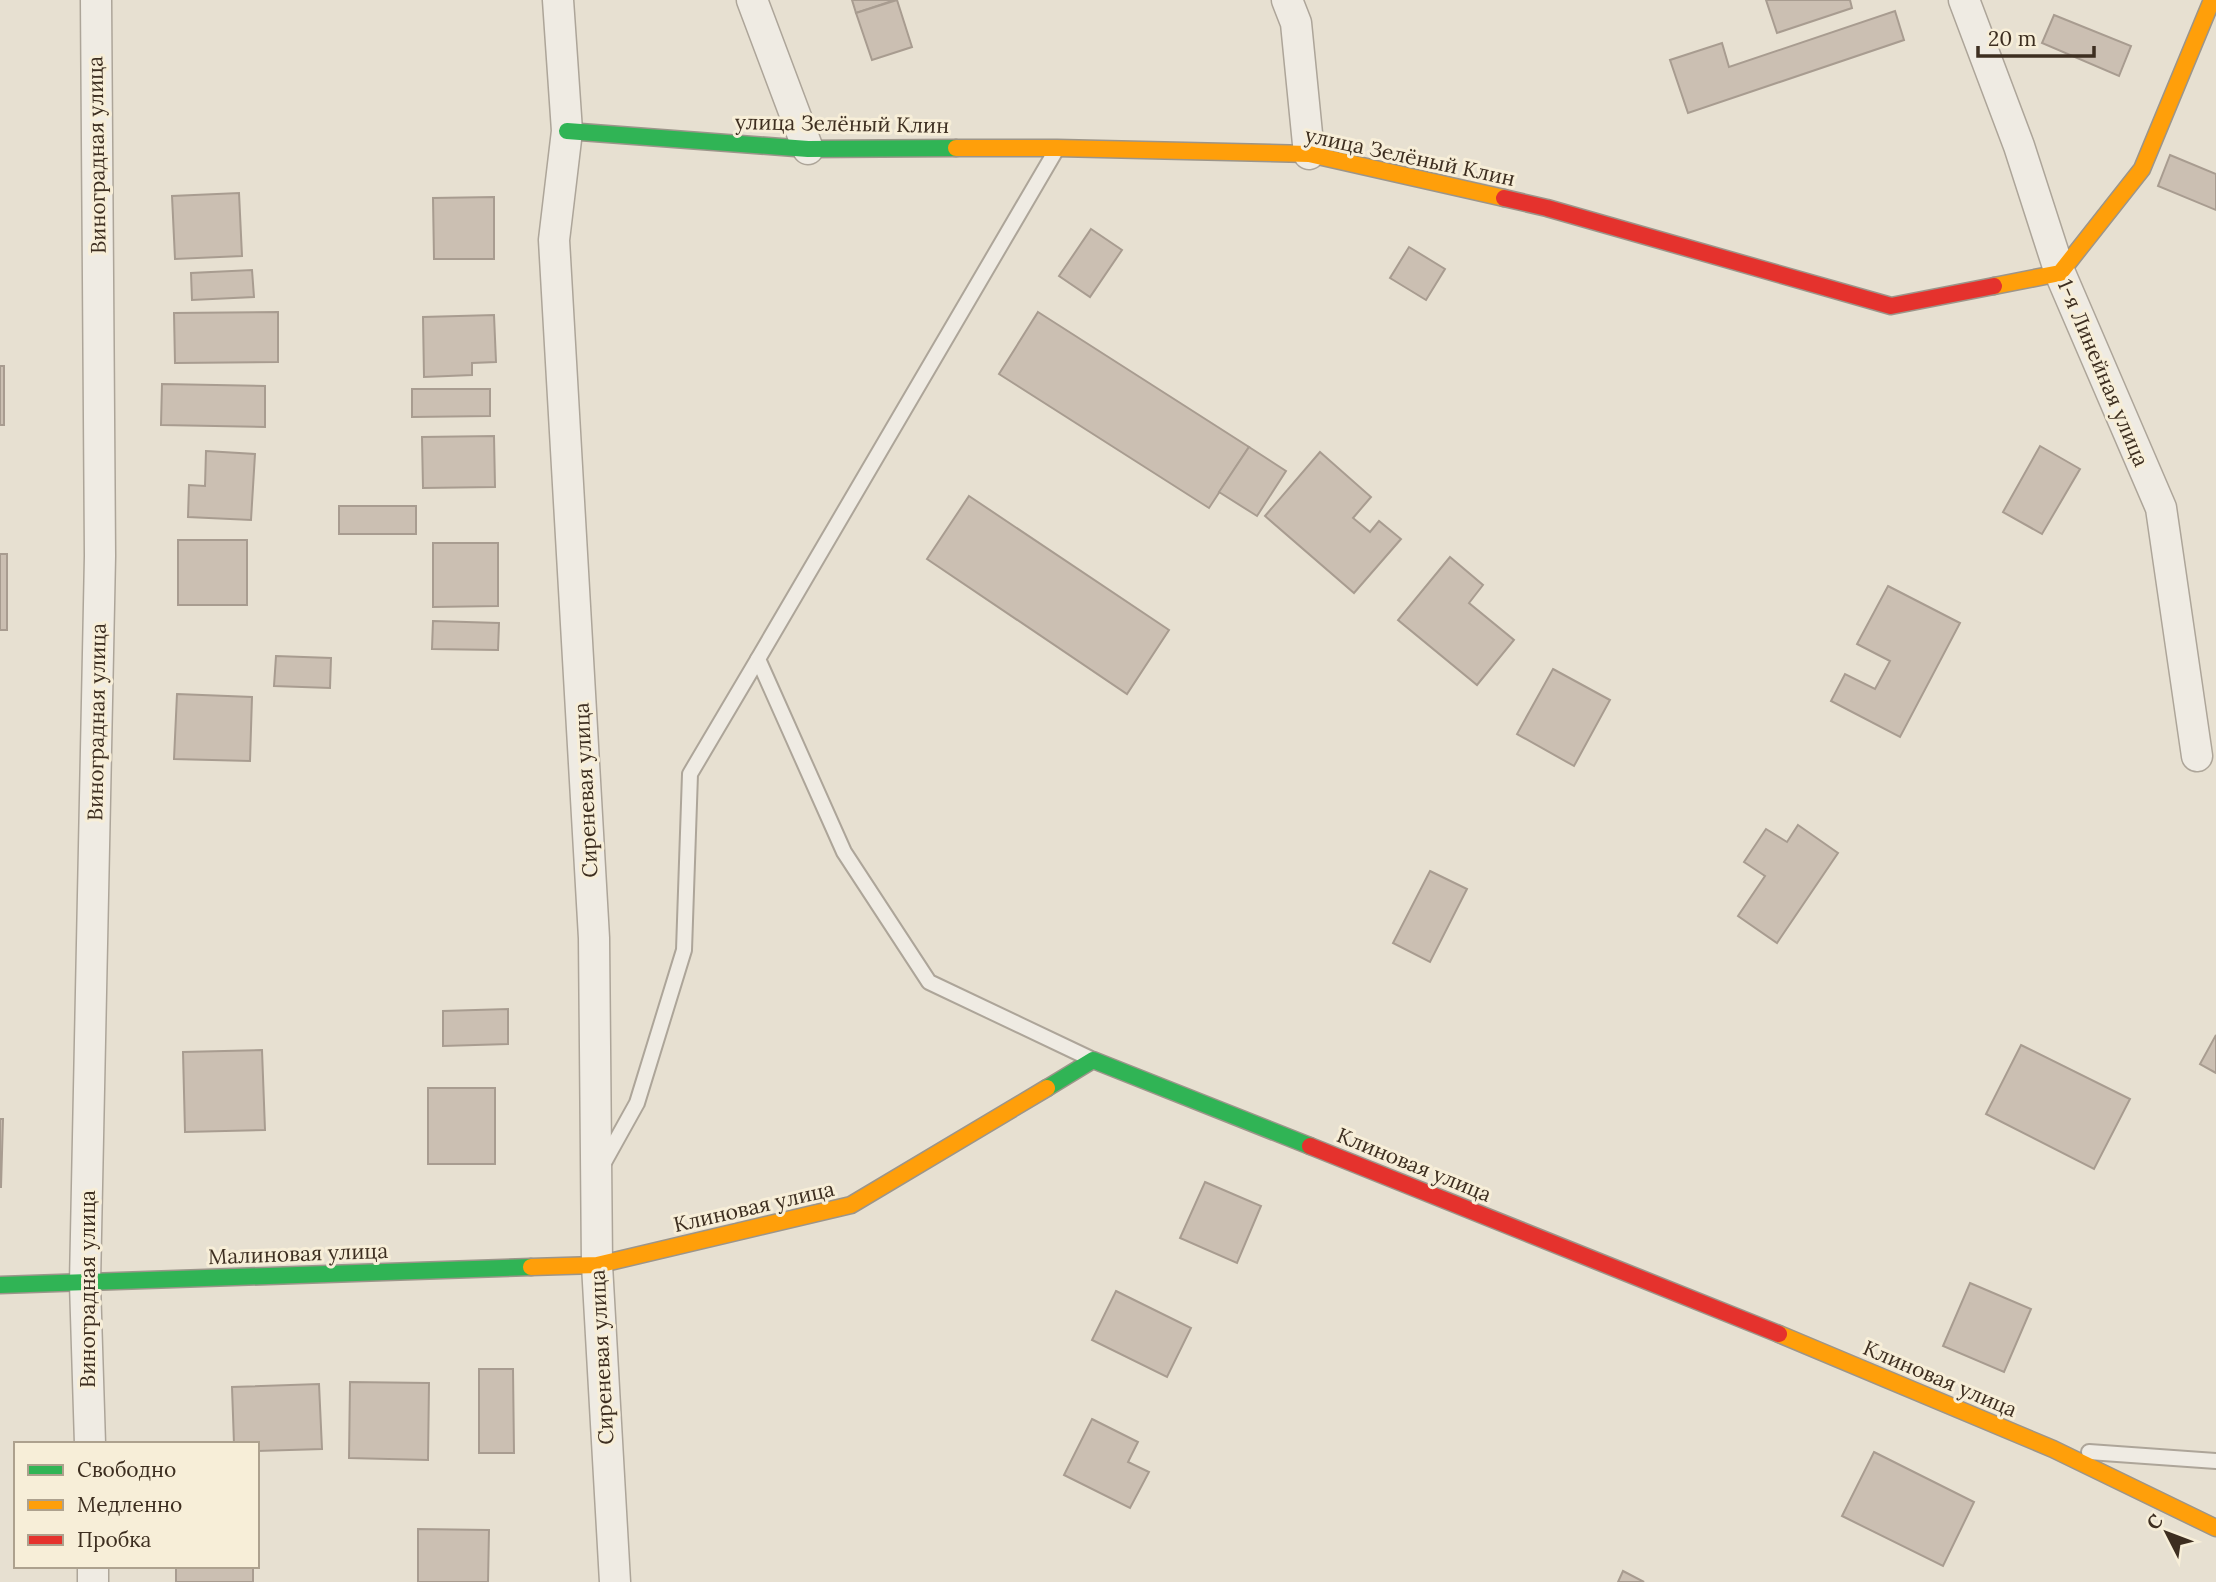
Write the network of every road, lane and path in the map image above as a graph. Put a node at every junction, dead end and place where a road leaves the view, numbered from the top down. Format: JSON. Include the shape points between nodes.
{"nodes":[{"id":1,"x":96,"y":0,"type":"edge"},
{"id":2,"x":558,"y":0,"type":"edge"},
{"id":3,"x":752,"y":0,"type":"edge"},
{"id":4,"x":1287,"y":0,"type":"edge"},
{"id":5,"x":1964,"y":0,"type":"edge"},
{"id":6,"x":2213,"y":0,"type":"edge"},
{"id":7,"x":567,"y":131,"type":"junction"},
{"id":8,"x":1057,"y":148,"type":"junction"},
{"id":9,"x":808,"y":149,"type":"junction"},
{"id":10,"x":1309,"y":155,"type":"junction"},
{"id":11,"x":2060,"y":273,"type":"junction"},
{"id":12,"x":758,"y":659,"type":"junction"},
{"id":13,"x":2197,"y":756,"type":"dead end"},
{"id":14,"x":1093,"y":1060,"type":"junction"},
{"id":15,"x":597,"y":1175,"type":"junction"},
{"id":16,"x":597,"y":1265,"type":"junction"},
{"id":17,"x":85,"y":1283,"type":"junction"},
{"id":18,"x":0,"y":1285,"type":"edge"},
{"id":19,"x":90,"y":1442,"type":"edge"},
{"id":20,"x":2053,"y":1449,"type":"junction"},
{"id":21,"x":2216,"y":1461,"type":"edge"},
{"id":22,"x":2216,"y":1528,"type":"edge"},
{"id":23,"x":615,"y":1582,"type":"edge"}],
"edges":[{"from":1,"to":17,"type":"street","name":"Виноградная улица","via":[[100,556]]},
{"from":2,"to":7,"type":"street","name":"Сиреневая улица"},
{"from":3,"to":9,"type":"street"},
{"from":4,"to":10,"type":"street","via":[[1296,23]]},
{"from":5,"to":11,"type":"street","name":"1-я Линейная улица"},
{"from":6,"to":11,"type":"street","via":[[2142,169]]},
{"from":7,"to":9,"type":"street","name":"улица Зелёный Клин"},
{"from":7,"to":15,"type":"street","name":"Сиреневая улица","via":[[554,240],[594,938]]},
{"from":8,"to":9,"type":"street","name":"улица Зелёный Клин"},
{"from":8,"to":10,"type":"street","name":"улица Зелёный Клин"},
{"from":8,"to":12,"type":"lane"},
{"from":10,"to":11,"type":"street","name":"улица Зелёный Клин","via":[[1547,208],[1891,306]]},
{"from":11,"to":13,"type":"street","name":"1-я Линейная улица","via":[[2161,508]]},
{"from":12,"to":14,"type":"lane","via":[[844,852],[929,982]]},
{"from":12,"to":15,"type":"lane","via":[[690,774],[684,950],[637,1103]]},
{"from":14,"to":16,"type":"street","name":"Клиновая улица","via":[[851,1205]]},
{"from":14,"to":20,"type":"street","name":"Клиновая улица","via":[[1737,1316]]},
{"from":15,"to":16,"type":"street","name":"Сиреневая улица"},
{"from":16,"to":17,"type":"street","name":"Малиновая улица"},
{"from":16,"to":23,"type":"street","name":"Сиреневая улица"},
{"from":17,"to":18,"type":"street","name":"Малиновая улица"},
{"from":17,"to":19,"type":"street","name":"Виноградная улица"},
{"from":20,"to":21,"type":"lane"},
{"from":20,"to":22,"type":"street","name":"Клиновая улица"}]}
